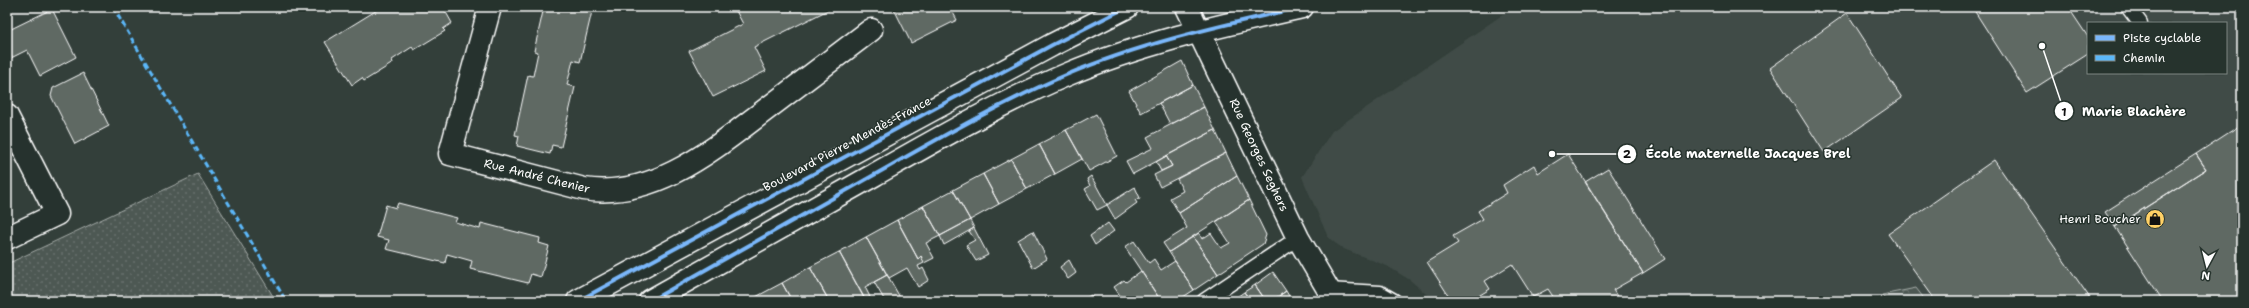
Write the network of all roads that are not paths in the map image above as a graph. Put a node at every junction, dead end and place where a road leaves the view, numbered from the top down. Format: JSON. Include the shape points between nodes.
{"nodes":[{"id":1,"x":490,"y":7,"type":"edge"},
{"id":2,"x":1126,"y":7,"type":"edge"},
{"id":3,"x":1187,"y":7,"type":"edge"},
{"id":4,"x":1302,"y":7,"type":"edge"},
{"id":5,"x":2128,"y":7,"type":"edge"},
{"id":6,"x":2139,"y":22,"type":"edge"},
{"id":7,"x":871,"y":30,"type":"dead end"},
{"id":8,"x":1200,"y":33,"type":"junction"},
{"id":9,"x":7,"y":116,"type":"edge"},
{"id":10,"x":7,"y":238,"type":"edge"},
{"id":11,"x":1298,"y":238,"type":"junction"},
{"id":12,"x":1332,"y":296,"type":"edge"},
{"id":13,"x":578,"y":301,"type":"edge"},
{"id":14,"x":650,"y":301,"type":"edge"},
{"id":15,"x":1204,"y":301,"type":"edge"},
{"id":16,"x":1394,"y":301,"type":"edge"}],
"edges":[{"from":1,"to":7,"type":"street","name":"Rue André Chenier","via":[[450,154],[602,192],[635,187],[695,161]]},
{"from":2,"to":13,"type":"street","name":"Boulevard Pierre Mendès-France","via":[[1052,44]]},
{"from":3,"to":8,"type":"street","name":"Rue Georges Seghers"},
{"from":4,"to":8,"type":"street"},
{"from":5,"to":6,"type":"lane"},
{"from":8,"to":11,"type":"street","name":"Rue Georges Seghers"},
{"from":8,"to":14,"type":"street","via":[[1098,63],[995,109]]},
{"from":9,"to":10,"type":"street","via":[[57,214]]},
{"from":11,"to":12,"type":"street","name":"Rue Georges Seghers"},
{"from":11,"to":15,"type":"lane"},
{"from":12,"to":16,"type":"lane","via":[[1380,293]]}]}
